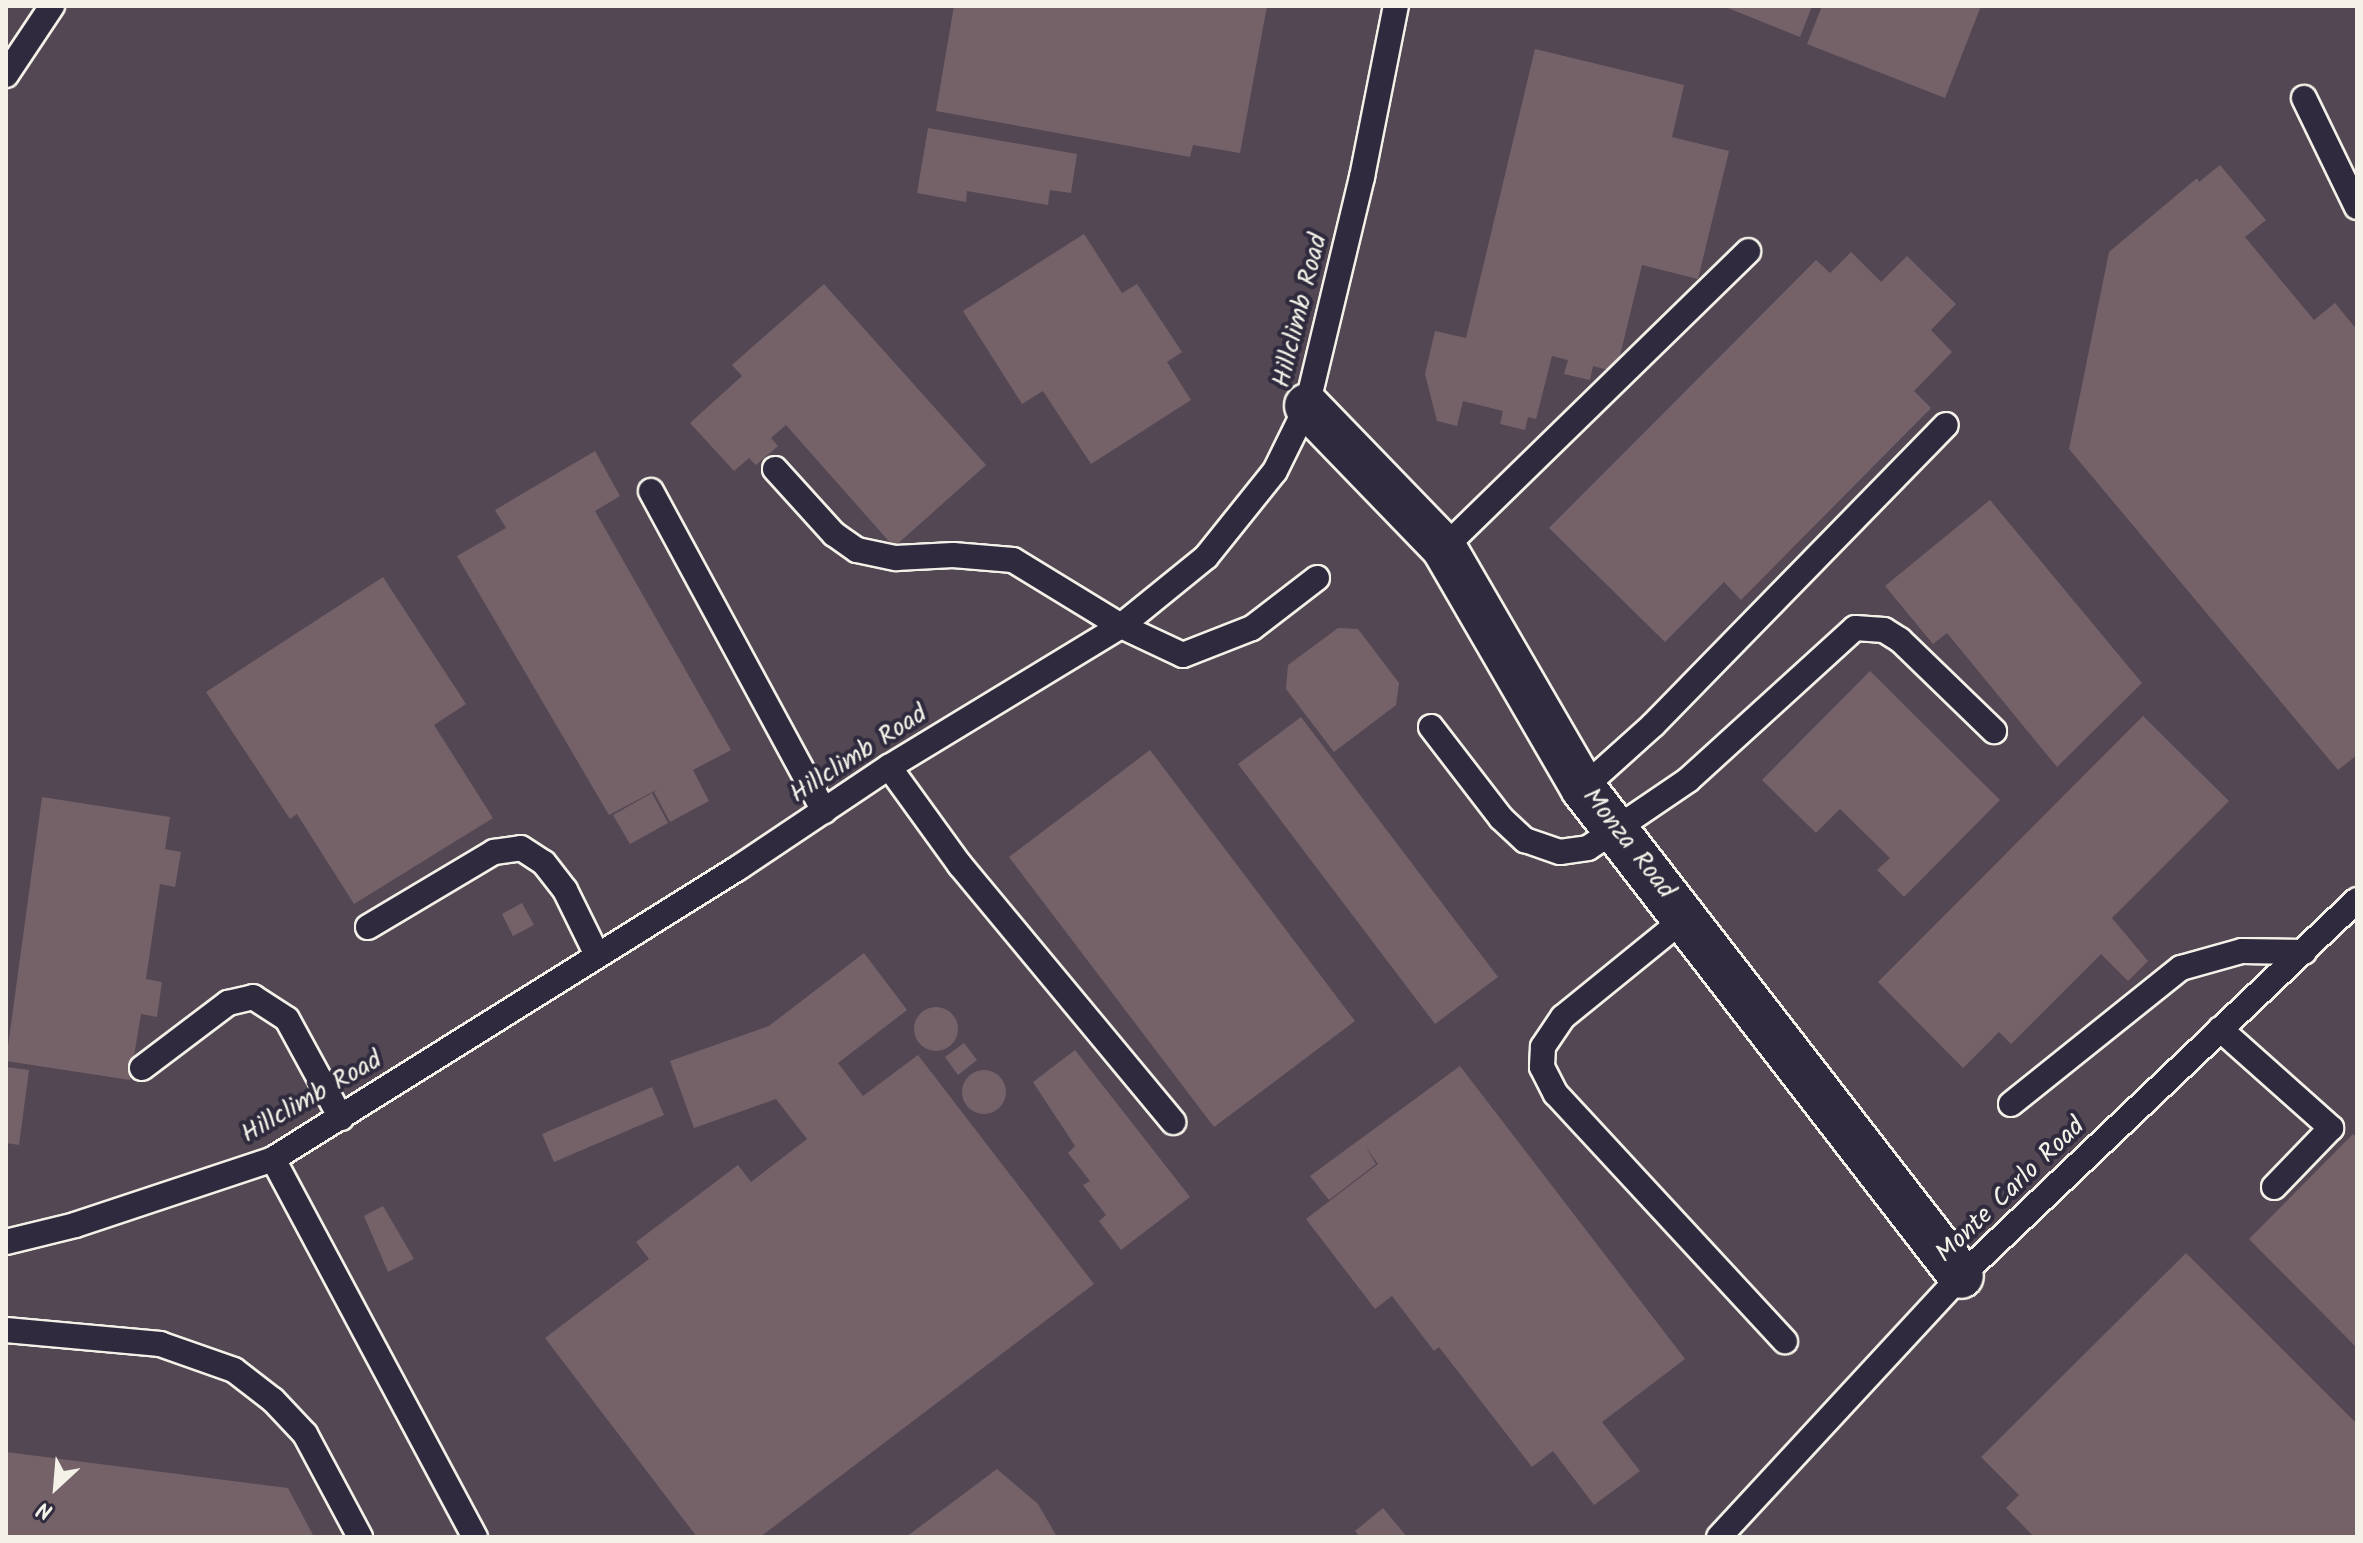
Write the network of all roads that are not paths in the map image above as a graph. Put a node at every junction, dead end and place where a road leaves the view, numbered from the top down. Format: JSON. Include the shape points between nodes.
{"nodes":[{"id":1,"x":52,"y":6,"type":"edge"},
{"id":2,"x":1396,"y":6,"type":"edge"},
{"id":3,"x":6,"y":75,"type":"edge"},
{"id":4,"x":2304,"y":98,"type":"dead end"},
{"id":5,"x":2357,"y":207,"type":"edge"},
{"id":6,"x":1748,"y":251,"type":"dead end"},
{"id":7,"x":1307,"y":406,"type":"junction"},
{"id":8,"x":1946,"y":425,"type":"dead end"},
{"id":9,"x":775,"y":469,"type":"dead end"},
{"id":10,"x":651,"y":491,"type":"dead end"},
{"id":11,"x":1444,"y":548,"type":"junction"},
{"id":12,"x":1317,"y":578,"type":"dead end"},
{"id":13,"x":1121,"y":626,"type":"junction"},
{"id":14,"x":1431,"y":727,"type":"dead end"},
{"id":15,"x":1994,"y":731,"type":"dead end"},
{"id":16,"x":889,"y":767,"type":"junction"},
{"id":17,"x":1583,"y":788,"type":"junction"},
{"id":18,"x":824,"y":811,"type":"junction"},
{"id":19,"x":1617,"y":829,"type":"junction"},
{"id":20,"x":2357,"y":900,"type":"edge"},
{"id":21,"x":1685,"y":918,"type":"junction"},
{"id":22,"x":368,"y":927,"type":"dead end"},
{"id":23,"x":2304,"y":952,"type":"junction"},
{"id":24,"x":597,"y":955,"type":"junction"},
{"id":25,"x":2220,"y":1029,"type":"junction"},
{"id":26,"x":142,"y":1068,"type":"dead end"},
{"id":27,"x":2011,"y":1104,"type":"dead end"},
{"id":28,"x":341,"y":1118,"type":"junction"},
{"id":29,"x":1173,"y":1122,"type":"dead end"},
{"id":30,"x":273,"y":1159,"type":"junction"},
{"id":31,"x":2274,"y":1187,"type":"dead end"},
{"id":32,"x":6,"y":1242,"type":"edge"},
{"id":33,"x":1961,"y":1276,"type":"junction"},
{"id":34,"x":6,"y":1330,"type":"edge"},
{"id":35,"x":1785,"y":1341,"type":"dead end"},
{"id":36,"x":360,"y":1537,"type":"edge"},
{"id":37,"x":475,"y":1537,"type":"edge"},
{"id":38,"x":1719,"y":1537,"type":"edge"}],
"edges":[{"from":1,"to":3,"type":"lane"},
{"from":2,"to":7,"type":"lane","name":"Hillclimb Road"},
{"from":4,"to":5,"type":"lane"},
{"from":6,"to":11,"type":"lane"},
{"from":7,"to":11,"type":"street","name":"Monza Road"},
{"from":7,"to":13,"type":"lane","name":"Hillclimb Road","via":[[1275,471],[1206,557]]},
{"from":8,"to":17,"type":"lane","via":[[1653,725]]},
{"from":9,"to":13,"type":"lane","via":[[834,534],[857,550],[896,558],[1013,560]]},
{"from":10,"to":18,"type":"lane"},
{"from":11,"to":17,"type":"street","name":"Monza Road"},
{"from":12,"to":13,"type":"lane","via":[[1252,628],[1183,655]]},
{"from":13,"to":16,"type":"lane","name":"Hillclimb Road"},
{"from":14,"to":19,"type":"lane","via":[[1501,818],[1525,840],[1560,852],[1588,848]]},
{"from":15,"to":19,"type":"lane","via":[[1900,640],[1884,630],[1855,628],[1688,780]]},
{"from":16,"to":18,"type":"lane","name":"Hillclimb Road"},
{"from":16,"to":29,"type":"lane","via":[[960,865]]},
{"from":17,"to":19,"type":"street","name":"Monza Road"},
{"from":18,"to":24,"type":"lane","name":"Hillclimb Road"},
{"from":19,"to":21,"type":"street","name":"Monza Road"},
{"from":20,"to":23,"type":"lane","name":"Monte Carlo Road"},
{"from":21,"to":33,"type":"street","name":"Monza Road"},
{"from":21,"to":35,"type":"lane","via":[[1563,1017],[1543,1047],[1542,1067],[1556,1094]]},
{"from":22,"to":24,"type":"lane","via":[[494,852],[521,848],[544,863],[565,890]]},
{"from":23,"to":25,"type":"lane","name":"Monte Carlo Road"},
{"from":23,"to":27,"type":"lane","via":[[2242,951],[2181,968]]},
{"from":24,"to":28,"type":"lane","name":"Hillclimb Road"},
{"from":25,"to":31,"type":"lane","via":[[2331,1128]]},
{"from":25,"to":33,"type":"lane","name":"Monte Carlo Road"},
{"from":26,"to":28,"type":"lane","via":[[228,1003],[253,997],[287,1019]]},
{"from":28,"to":30,"type":"lane","name":"Hillclimb Road"},
{"from":30,"to":32,"type":"lane","name":"Hillclimb Road","via":[[75,1225]]},
{"from":30,"to":37,"type":"lane"},
{"from":33,"to":38,"type":"lane","name":"Monte Carlo Road"},
{"from":34,"to":36,"type":"lane","via":[[160,1344],[234,1370],[305,1434]]}]}
